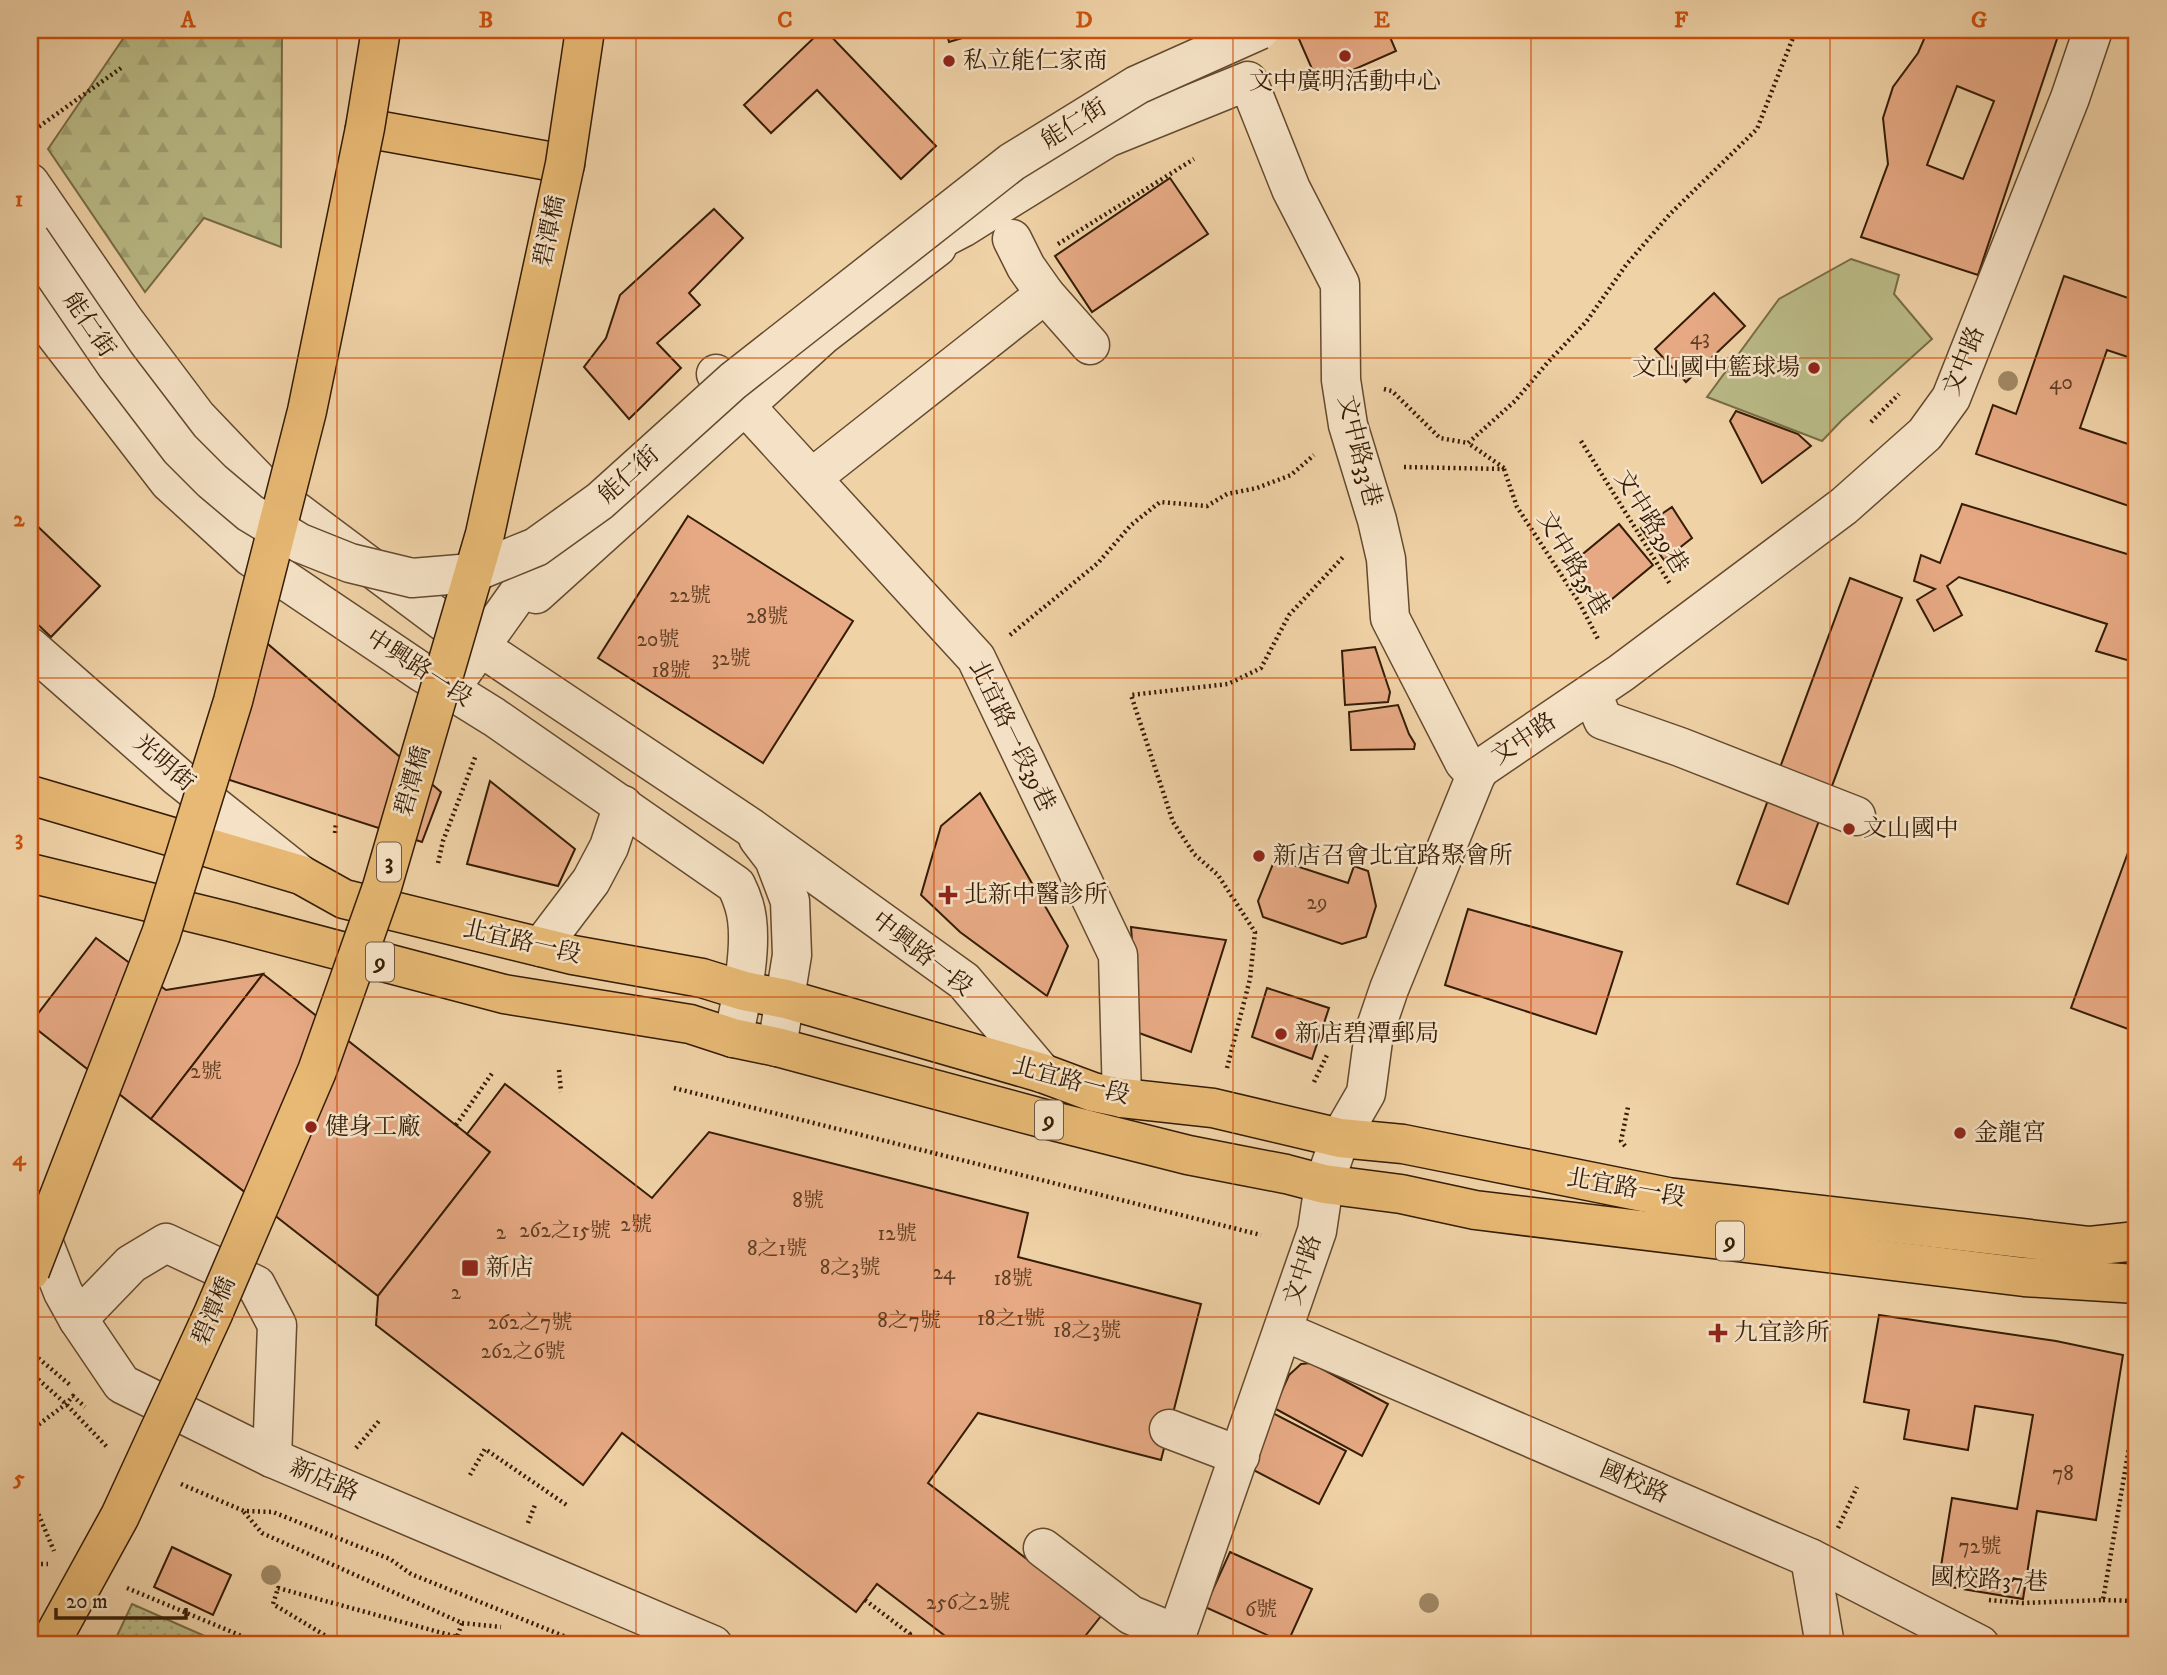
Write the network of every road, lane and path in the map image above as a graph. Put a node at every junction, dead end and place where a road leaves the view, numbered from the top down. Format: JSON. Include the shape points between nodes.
{"nodes":[{"id":1,"x":381,"y":30,"type":"edge"},
{"id":2,"x":585,"y":30,"type":"edge"},
{"id":3,"x":1260,"y":30,"type":"edge"},
{"id":4,"x":1796,"y":30,"type":"edge"},
{"id":5,"x":2093,"y":30,"type":"edge"},
{"id":6,"x":121,"y":68,"type":"dead end"},
{"id":7,"x":365,"y":128,"type":"junction"},
{"id":8,"x":30,"y":133,"type":"edge"},
{"id":9,"x":1194,"y":159,"type":"dead end"},
{"id":10,"x":565,"y":164,"type":"junction"},
{"id":11,"x":30,"y":183,"type":"edge"},
{"id":12,"x":962,"y":228,"type":"junction"},
{"id":13,"x":30,"y":239,"type":"edge"},
{"id":14,"x":1028,"y":267,"type":"junction"},
{"id":15,"x":30,"y":302,"type":"edge"},
{"id":16,"x":1090,"y":345,"type":"dead end"},
{"id":17,"x":1340,"y":349,"type":"junction"},
{"id":18,"x":716,"y":374,"type":"junction"},
{"id":19,"x":1908,"y":385,"type":"dead end"},
{"id":20,"x":744,"y":405,"type":"junction"},
{"id":21,"x":1870,"y":423,"type":"dead end"},
{"id":22,"x":1348,"y":425,"type":"junction"},
{"id":23,"x":1581,"y":441,"type":"dead end"},
{"id":24,"x":1468,"y":443,"type":"junction"},
{"id":25,"x":1401,"y":467,"type":"dead end"},
{"id":26,"x":1504,"y":469,"type":"junction"},
{"id":27,"x":813,"y":477,"type":"junction"},
{"id":28,"x":1377,"y":520,"type":"junction"},
{"id":29,"x":1694,"y":620,"type":"junction"},
{"id":30,"x":487,"y":637,"type":"junction"},
{"id":31,"x":30,"y":647,"type":"edge"},
{"id":32,"x":976,"y":658,"type":"junction"},
{"id":33,"x":1606,"y":683,"type":"junction"},
{"id":34,"x":450,"y":688,"type":"junction"},
{"id":35,"x":1476,"y":775,"type":"junction"},
{"id":36,"x":30,"y":795,"type":"edge"},
{"id":37,"x":623,"y":805,"type":"junction"},
{"id":38,"x":1856,"y":816,"type":"dead end"},
{"id":39,"x":335,"y":822,"type":"dead end"},
{"id":40,"x":750,"y":827,"type":"junction"},
{"id":41,"x":335,"y":833,"type":"dead end"},
{"id":42,"x":30,"y":873,"type":"edge"},
{"id":43,"x":301,"y":875,"type":"junction"},
{"id":44,"x":541,"y":947,"type":"junction"},
{"id":45,"x":744,"y":991,"type":"junction"},
{"id":46,"x":786,"y":999,"type":"junction"},
{"id":47,"x":733,"y":1038,"type":"junction"},
{"id":48,"x":777,"y":1047,"type":"junction"},
{"id":49,"x":559,"y":1070,"type":"dead end"},
{"id":50,"x":493,"y":1072,"type":"dead end"},
{"id":51,"x":1320,"y":1072,"type":"dead end"},
{"id":52,"x":1042,"y":1073,"type":"junction"},
{"id":53,"x":1314,"y":1082,"type":"dead end"},
{"id":54,"x":674,"y":1088,"type":"dead end"},
{"id":55,"x":561,"y":1092,"type":"dead end"},
{"id":56,"x":1122,"y":1098,"type":"junction"},
{"id":57,"x":1213,"y":1108,"type":"junction"},
{"id":58,"x":456,"y":1125,"type":"dead end"},
{"id":59,"x":1340,"y":1139,"type":"junction"},
{"id":60,"x":1324,"y":1184,"type":"junction"},
{"id":61,"x":30,"y":1208,"type":"edge"},
{"id":62,"x":1261,"y":1235,"type":"dead end"},
{"id":63,"x":2137,"y":1241,"type":"edge"},
{"id":64,"x":30,"y":1271,"type":"edge"},
{"id":65,"x":2137,"y":1284,"type":"edge"},
{"id":66,"x":78,"y":1319,"type":"junction"},
{"id":67,"x":1283,"y":1331,"type":"junction"},
{"id":68,"x":2137,"y":1401,"type":"edge"},
{"id":69,"x":66,"y":1404,"type":"dead end"},
{"id":70,"x":379,"y":1422,"type":"dead end"},
{"id":71,"x":1169,"y":1429,"type":"dead end"},
{"id":72,"x":30,"y":1431,"type":"edge"},
{"id":73,"x":356,"y":1448,"type":"dead end"},
{"id":74,"x":1240,"y":1456,"type":"junction"},
{"id":75,"x":272,"y":1458,"type":"junction"},
{"id":76,"x":470,"y":1475,"type":"dead end"},
{"id":77,"x":568,"y":1506,"type":"dead end"},
{"id":78,"x":1043,"y":1548,"type":"dead end"},
{"id":79,"x":1810,"y":1558,"type":"junction"},
{"id":80,"x":865,"y":1600,"type":"dead end"},
{"id":81,"x":1982,"y":1600,"type":"dead end"},
{"id":82,"x":2103,"y":1600,"type":"junction"},
{"id":83,"x":2137,"y":1601,"type":"edge"},
{"id":84,"x":462,"y":1623,"type":"junction"},
{"id":85,"x":501,"y":1627,"type":"dead end"},
{"id":86,"x":1175,"y":1639,"type":"edge"},
{"id":87,"x":49,"y":1645,"type":"edge"},
{"id":88,"x":341,"y":1645,"type":"edge"},
{"id":89,"x":586,"y":1645,"type":"edge"},
{"id":90,"x":713,"y":1645,"type":"edge"},
{"id":91,"x":905,"y":1645,"type":"edge"},
{"id":92,"x":1825,"y":1645,"type":"edge"},
{"id":93,"x":1980,"y":1645,"type":"edge"}],
"edges":[{"from":1,"to":7,"type":"main road","bridge":true},
{"from":2,"to":10,"type":"main road","name":"碧潭橋","number":"3","bridge":true},
{"from":3,"to":13,"type":"street","name":"能仁街","bridge":true,"via":[[1137,85],[1012,162],[733,381],[600,501],[536,547],[472,573],[412,579],[350,563],[300,543],[250,513],[180,449]]},
{"from":4,"to":24,"type":"path","via":[[1757,130],[1670,215],[1626,265],[1586,322],[1515,401]]},
{"from":5,"to":29,"type":"street","name":"文中路","via":[[2070,98],[1996,254],[1951,398],[1925,434],[1844,506]]},
{"from":6,"to":8,"type":"path"},
{"from":7,"to":10,"type":"main road"},
{"from":7,"to":64,"type":"main road","bridge":true,"via":[[307,411],[233,701],[161,934]]},
{"from":9,"to":14,"type":"path"},
{"from":10,"to":87,"type":"main road","name":"碧潭橋","number":"3","bridge":true,"via":[[485,534],[382,887],[317,1071],[213,1314],[121,1516]]},
{"from":11,"to":30,"type":"street","name":"中興路一段","via":[[197,417],[265,488]]},
{"from":12,"to":17,"type":"street","name":"文中路33巷","via":[[1107,138],[1248,80],[1291,189],[1340,284]]},
{"from":12,"to":18,"type":"street","via":[[778,324]]},
{"from":12,"to":20,"type":"street","via":[[823,335]]},
{"from":14,"to":16,"type":"street"},
{"from":14,"to":27,"type":"street"},
{"from":15,"to":34,"type":"street","name":"中興路一段","via":[[169,482],[251,557]]},
{"from":17,"to":22,"type":"street","name":"文中路33巷"},
{"from":17,"to":24,"type":"path","via":[[1374,386],[1392,391],[1440,438]]},
{"from":18,"to":20,"type":"street","name":"北宜路一段39巷"},
{"from":18,"to":30,"type":"street","via":[[597,485]]},
{"from":19,"to":21,"type":"path"},
{"from":20,"to":27,"type":"street","name":"北宜路一段39巷"},
{"from":20,"to":30,"type":"street"},
{"from":22,"to":28,"type":"street","name":"文中路33巷"},
{"from":22,"to":32,"type":"path","via":[[1291,475],[1227,494],[1207,506],[1160,502],[1131,525],[1098,564]]},
{"from":23,"to":29,"type":"path","name":"文中路39巷"},
{"from":24,"to":26,"type":"path"},
{"from":25,"to":26,"type":"path"},
{"from":26,"to":33,"type":"path","name":"文中路35巷","via":[[1517,507],[1603,648]]},
{"from":27,"to":32,"type":"street","name":"北宜路一段39巷"},
{"from":28,"to":35,"type":"street","name":"文中路33巷","via":[[1386,559],[1390,618],[1464,762]]},
{"from":28,"to":57,"type":"path","via":[[1289,615],[1261,668],[1228,684],[1131,695],[1173,822],[1194,854],[1218,875],[1255,932],[1250,979]]},
{"from":29,"to":33,"type":"street","name":"文中路"},
{"from":30,"to":34,"type":"street"},
{"from":30,"to":40,"type":"street","name":"中興路一段"},
{"from":31,"to":43,"type":"street","name":"光明街","via":[[179,778]]},
{"from":32,"to":56,"type":"street","name":"北宜路一段39巷","via":[[1118,955]]},
{"from":33,"to":35,"type":"street","name":"文中路"},
{"from":33,"to":38,"type":"street","via":[[1603,720]]},
{"from":34,"to":37,"type":"street","name":"中興路一段"},
{"from":35,"to":59,"type":"street","name":"文中路","via":[[1374,1033],[1366,1093]]},
{"from":36,"to":43,"type":"main road","name":"北宜路一段","number":"9"},
{"from":37,"to":44,"type":"street","via":[[591,881]]},
{"from":37,"to":45,"type":"street","name":"中興路一段","via":[[736,885],[746,912]]},
{"from":39,"to":41,"type":"path"},
{"from":40,"to":46,"type":"street","name":"中興路一段","via":[[775,859],[790,901],[792,955]]},
{"from":40,"to":52,"type":"street","name":"中興路一段","via":[[964,981]]},
{"from":42,"to":47,"type":"main road","name":"北宜路一段","number":"9","via":[[504,994],[690,1024]]},
{"from":43,"to":44,"type":"main road","name":"北宜路一段","number":"9","via":[[344,899]]},
{"from":44,"to":45,"type":"main road","name":"北宜路一段","number":"9","via":[[702,978]]},
{"from":45,"to":46,"type":"main road","name":"北宜路一段","number":"9"},
{"from":45,"to":47,"type":"street","name":"中興路一段"},
{"from":46,"to":48,"type":"street","name":"中興路一段"},
{"from":46,"to":52,"type":"main road","name":"北宜路一段","number":"9"},
{"from":47,"to":48,"type":"main road","name":"北宜路一段","number":"9"},
{"from":48,"to":60,"type":"main road","name":"北宜路一段","number":"9","via":[[1188,1155]]},
{"from":49,"to":55,"type":"path"},
{"from":50,"to":58,"type":"path"},
{"from":51,"to":53,"type":"path"},
{"from":52,"to":56,"type":"main road","name":"北宜路一段","number":"9"},
{"from":54,"to":62,"type":"path"},
{"from":56,"to":57,"type":"main road","name":"北宜路一段","number":"9"},
{"from":57,"to":59,"type":"main road","name":"北宜路一段","number":"9"},
{"from":59,"to":60,"type":"street","name":"文中路"},
{"from":59,"to":63,"type":"main road","name":"北宜路一段","number":"9","via":[[1403,1144],[1668,1197],[2090,1246]]},
{"from":60,"to":65,"type":"main road","name":"北宜路一段","number":"9","via":[[1475,1210],[2024,1278]]},
{"from":60,"to":67,"type":"street","name":"文中路","via":[[1317,1231]]},
{"from":61,"to":66,"type":"street","name":"新店路"},
{"from":66,"to":75,"type":"street","name":"新店路","via":[[122,1384]]},
{"from":66,"to":75,"type":"street","via":[[131,1264],[166,1243],[256,1285],[277,1325]]},
{"from":67,"to":74,"type":"street","name":"文中路"},
{"from":67,"to":79,"type":"street","name":"國校路"},
{"from":68,"to":82,"type":"path"},
{"from":69,"to":72,"type":"path"},
{"from":70,"to":73,"type":"path"},
{"from":71,"to":74,"type":"street"},
{"from":74,"to":86,"type":"street","name":"文中路"},
{"from":75,"to":90,"type":"street","name":"新店路"},
{"from":76,"to":77,"type":"path","via":[[485,1449]]},
{"from":78,"to":86,"type":"street","via":[[1131,1615]]},
{"from":79,"to":92,"type":"street"},
{"from":79,"to":93,"type":"street","name":"國校路"},
{"from":80,"to":91,"type":"path","via":[[910,1633]]},
{"from":81,"to":82,"type":"path","name":"國校路37巷"},
{"from":82,"to":83,"type":"path","name":"國校路37巷"},
{"from":84,"to":85,"type":"path"},
{"from":84,"to":88,"type":"path","via":[[457,1637],[278,1588],[273,1604]]},
{"from":84,"to":89,"type":"path","via":[[262,1533],[244,1511],[284,1516]]}]}
